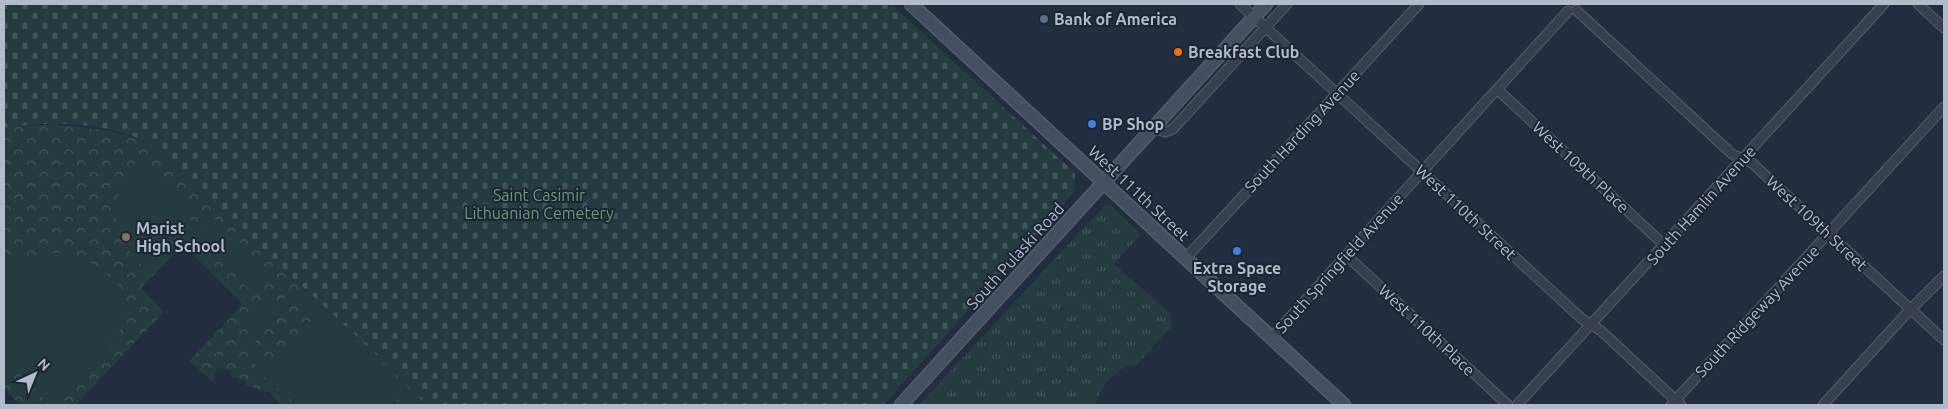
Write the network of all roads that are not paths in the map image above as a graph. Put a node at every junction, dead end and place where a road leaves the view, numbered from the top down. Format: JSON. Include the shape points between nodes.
{"nodes":[{"id":1,"x":911,"y":4,"type":"edge"},
{"id":2,"x":1240,"y":4,"type":"edge"},
{"id":3,"x":1266,"y":4,"type":"edge"},
{"id":4,"x":1287,"y":4,"type":"edge"},
{"id":5,"x":1419,"y":4,"type":"edge"},
{"id":6,"x":1884,"y":4,"type":"edge"},
{"id":7,"x":1918,"y":4,"type":"edge"},
{"id":8,"x":1572,"y":7,"type":"edge"},
{"id":9,"x":1254,"y":17,"type":"junction"},
{"id":10,"x":1266,"y":28,"type":"junction"},
{"id":11,"x":1944,"y":28,"type":"edge"},
{"id":12,"x":1497,"y":89,"type":"junction"},
{"id":13,"x":1337,"y":93,"type":"junction"},
{"id":14,"x":1944,"y":107,"type":"edge"},
{"id":15,"x":1153,"y":128,"type":"junction"},
{"id":16,"x":1743,"y":159,"type":"junction"},
{"id":17,"x":1422,"y":172,"type":"junction"},
{"id":18,"x":1104,"y":182,"type":"junction"},
{"id":19,"x":1829,"y":233,"type":"junction"},
{"id":20,"x":1664,"y":245,"type":"junction"},
{"id":21,"x":1346,"y":255,"type":"junction"},
{"id":22,"x":1186,"y":258,"type":"junction"},
{"id":23,"x":1944,"y":276,"type":"edge"},
{"id":24,"x":1911,"y":310,"type":"junction"},
{"id":25,"x":1591,"y":325,"type":"junction"},
{"id":26,"x":1271,"y":338,"type":"junction"},
{"id":27,"x":1944,"y":340,"type":"edge"},
{"id":28,"x":1675,"y":404,"type":"edge"},
{"id":29,"x":901,"y":405,"type":"edge"},
{"id":30,"x":1344,"y":405,"type":"edge"},
{"id":31,"x":1508,"y":405,"type":"edge"},
{"id":32,"x":1517,"y":405,"type":"edge"},
{"id":33,"x":1823,"y":405,"type":"edge"}],
"edges":[{"from":1,"to":18,"type":"main road","name":"West 111th Street"},
{"from":2,"to":9,"type":"street","name":"West 110th Street"},
{"from":3,"to":9,"type":"main road","name":"South Pulaski Road"},
{"from":4,"to":10,"type":"street"},
{"from":5,"to":13,"type":"street","name":"South Harding Avenue"},
{"from":6,"to":16,"type":"street","name":"South Hamlin Avenue"},
{"from":7,"to":11,"type":"street"},
{"from":8,"to":12,"type":"street","name":"South Springfield Avenue"},
{"from":8,"to":16,"type":"street","name":"West 109th Street","via":[[1732,154]]},
{"from":9,"to":10,"type":"street","name":"West 110th Street"},
{"from":9,"to":15,"type":"main road","name":"South Pulaski Road"},
{"from":10,"to":13,"type":"street","name":"West 110th Street"},
{"from":10,"to":15,"type":"street","via":[[1173,129],[1165,132]]},
{"from":12,"to":17,"type":"street","name":"South Springfield Avenue"},
{"from":12,"to":20,"type":"street","name":"West 109th Place"},
{"from":13,"to":17,"type":"street","name":"West 110th Street"},
{"from":13,"to":22,"type":"street","name":"South Harding Avenue"},
{"from":14,"to":19,"type":"street","name":"South Ridgeway Avenue"},
{"from":15,"to":18,"type":"main road","name":"South Pulaski Road"},
{"from":16,"to":19,"type":"street","name":"West 109th Street","via":[[1752,162]]},
{"from":16,"to":20,"type":"street","name":"South Hamlin Avenue"},
{"from":17,"to":21,"type":"street","name":"South Springfield Avenue"},
{"from":17,"to":25,"type":"street","name":"West 110th Street"},
{"from":18,"to":22,"type":"main road","name":"West 111th Street"},
{"from":18,"to":29,"type":"main road","name":"South Pulaski Road"},
{"from":19,"to":24,"type":"street","name":"West 109th Street"},
{"from":19,"to":28,"type":"street","name":"South Ridgeway Avenue"},
{"from":20,"to":25,"type":"street","name":"South Hamlin Avenue"},
{"from":21,"to":26,"type":"street","name":"South Springfield Avenue"},
{"from":21,"to":31,"type":"street","name":"West 110th Place"},
{"from":22,"to":26,"type":"main road","name":"West 111th Street"},
{"from":23,"to":24,"type":"street"},
{"from":24,"to":27,"type":"street","name":"West 109th Street"},
{"from":24,"to":33,"type":"street"},
{"from":25,"to":28,"type":"street","name":"West 110th Street","via":[[1600,330]]},
{"from":25,"to":32,"type":"street","name":"South Hamlin Avenue"},
{"from":26,"to":30,"type":"main road","name":"West 111th Street"}]}
